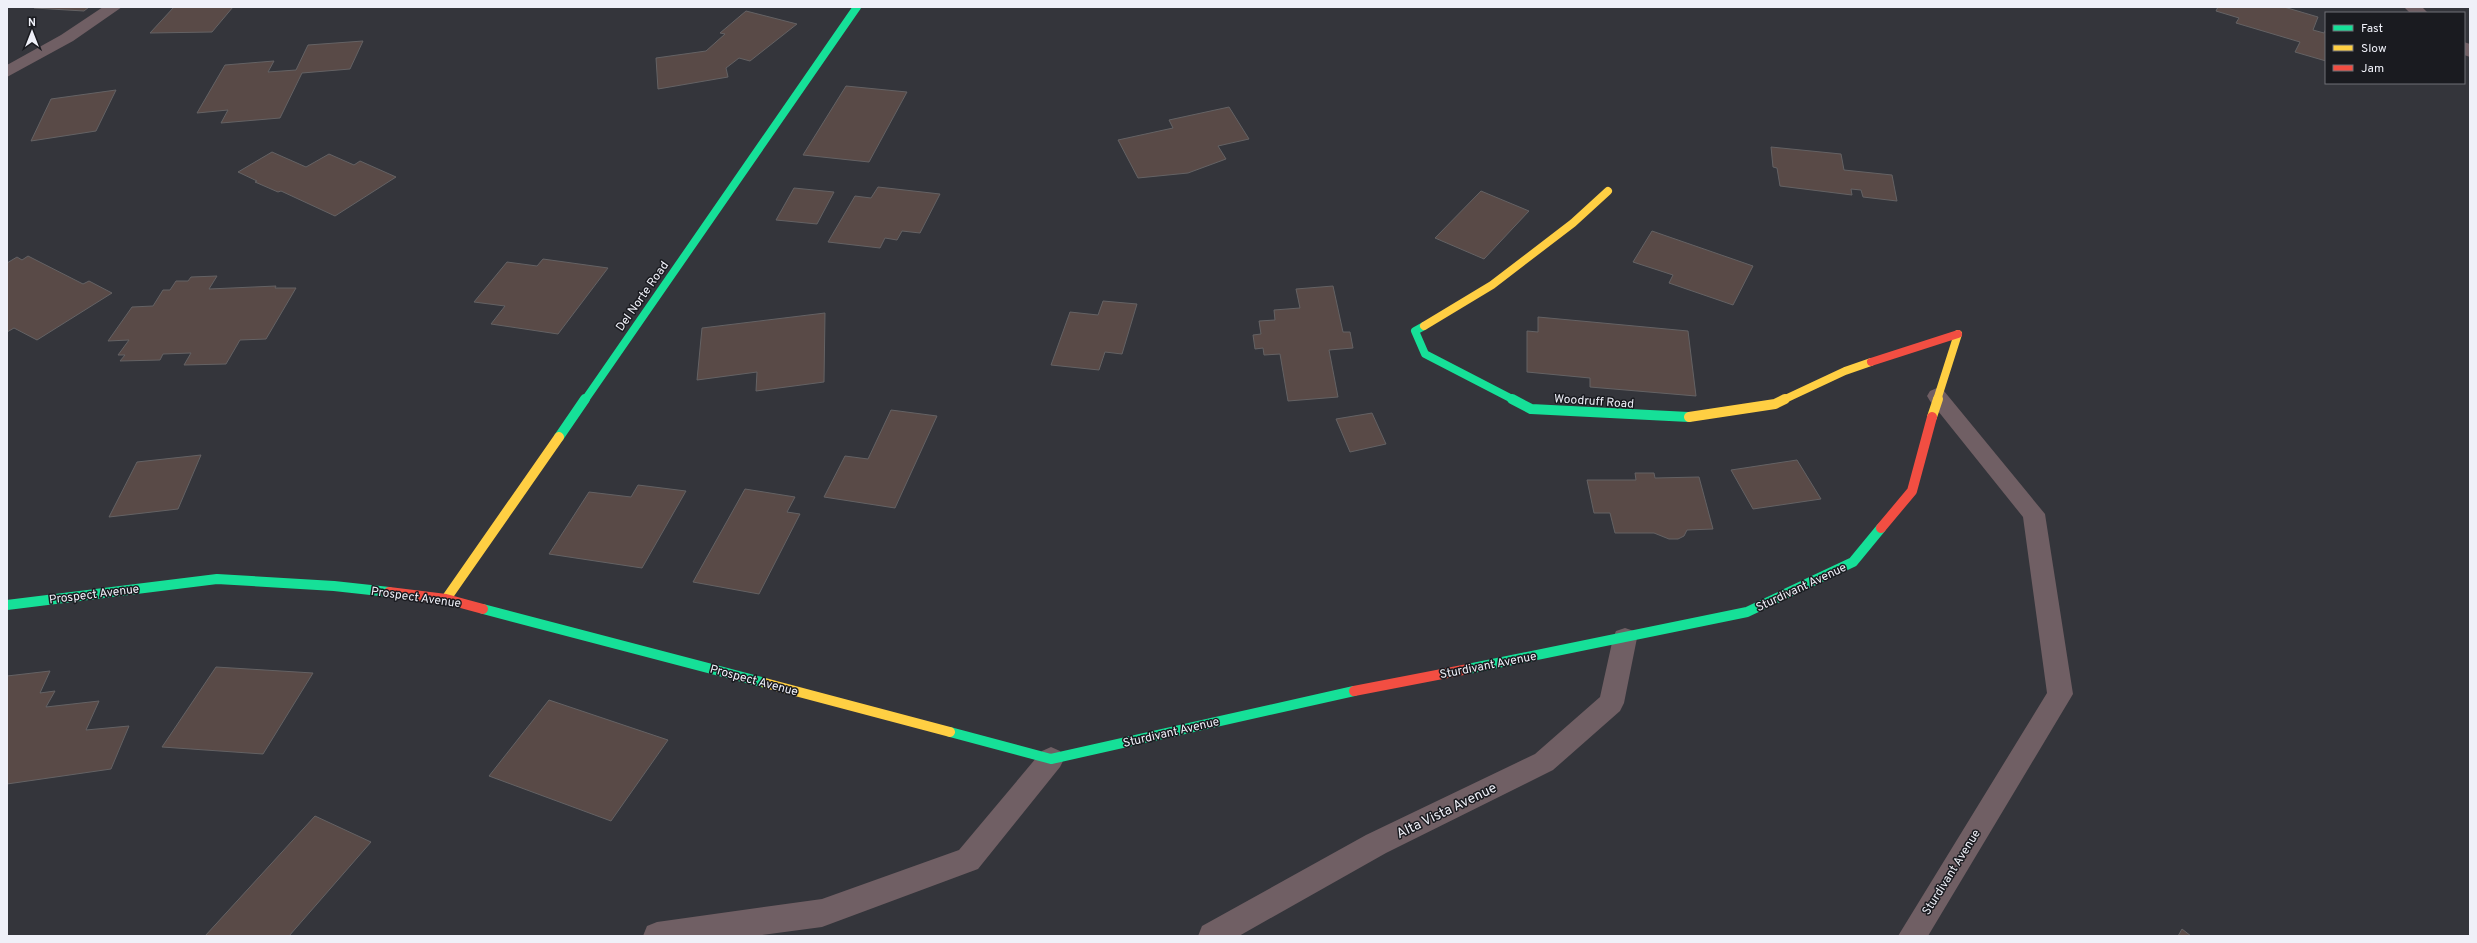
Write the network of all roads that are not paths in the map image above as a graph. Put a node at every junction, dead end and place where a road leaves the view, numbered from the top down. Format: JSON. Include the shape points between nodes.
{"nodes":[{"id":1,"x":114,"y":7,"type":"edge"},
{"id":2,"x":857,"y":7,"type":"edge"},
{"id":3,"x":7,"y":72,"type":"edge"},
{"id":4,"x":1608,"y":191,"type":"dead end"},
{"id":5,"x":1937,"y":396,"type":"junction"},
{"id":6,"x":446,"y":599,"type":"junction"},
{"id":7,"x":7,"y":605,"type":"edge"},
{"id":8,"x":1625,"y":638,"type":"junction"},
{"id":9,"x":1051,"y":759,"type":"junction"},
{"id":10,"x":657,"y":936,"type":"edge"},
{"id":11,"x":1212,"y":936,"type":"edge"},
{"id":12,"x":1912,"y":936,"type":"edge"}],
"edges":[{"from":1,"to":3,"type":"street","via":[[67,38]]},
{"from":2,"to":6,"type":"street","name":"Del Norte Road"},
{"from":4,"to":5,"type":"street","name":"Woodruff Road","via":[[1573,222],[1492,285],[1415,331],[1425,354],[1531,408],[1679,418],[1775,404],[1846,371],[1958,334]]},
{"from":5,"to":8,"type":"street","name":"Sturdivant Avenue","via":[[1912,491],[1853,562],[1747,612]]},
{"from":5,"to":12,"type":"street","name":"Sturdivant Avenue","via":[[2034,514],[2060,694]]},
{"from":6,"to":7,"type":"street","name":"Prospect Avenue","via":[[334,586],[217,579]]},
{"from":6,"to":9,"type":"street","name":"Prospect Avenue"},
{"from":8,"to":9,"type":"street","name":"Sturdivant Avenue","via":[[1332,696]]},
{"from":8,"to":11,"type":"street","name":"Alta Vista Avenue","via":[[1612,703],[1544,762],[1376,844]]},
{"from":9,"to":10,"type":"street","via":[[968,860],[822,913]]}]}
